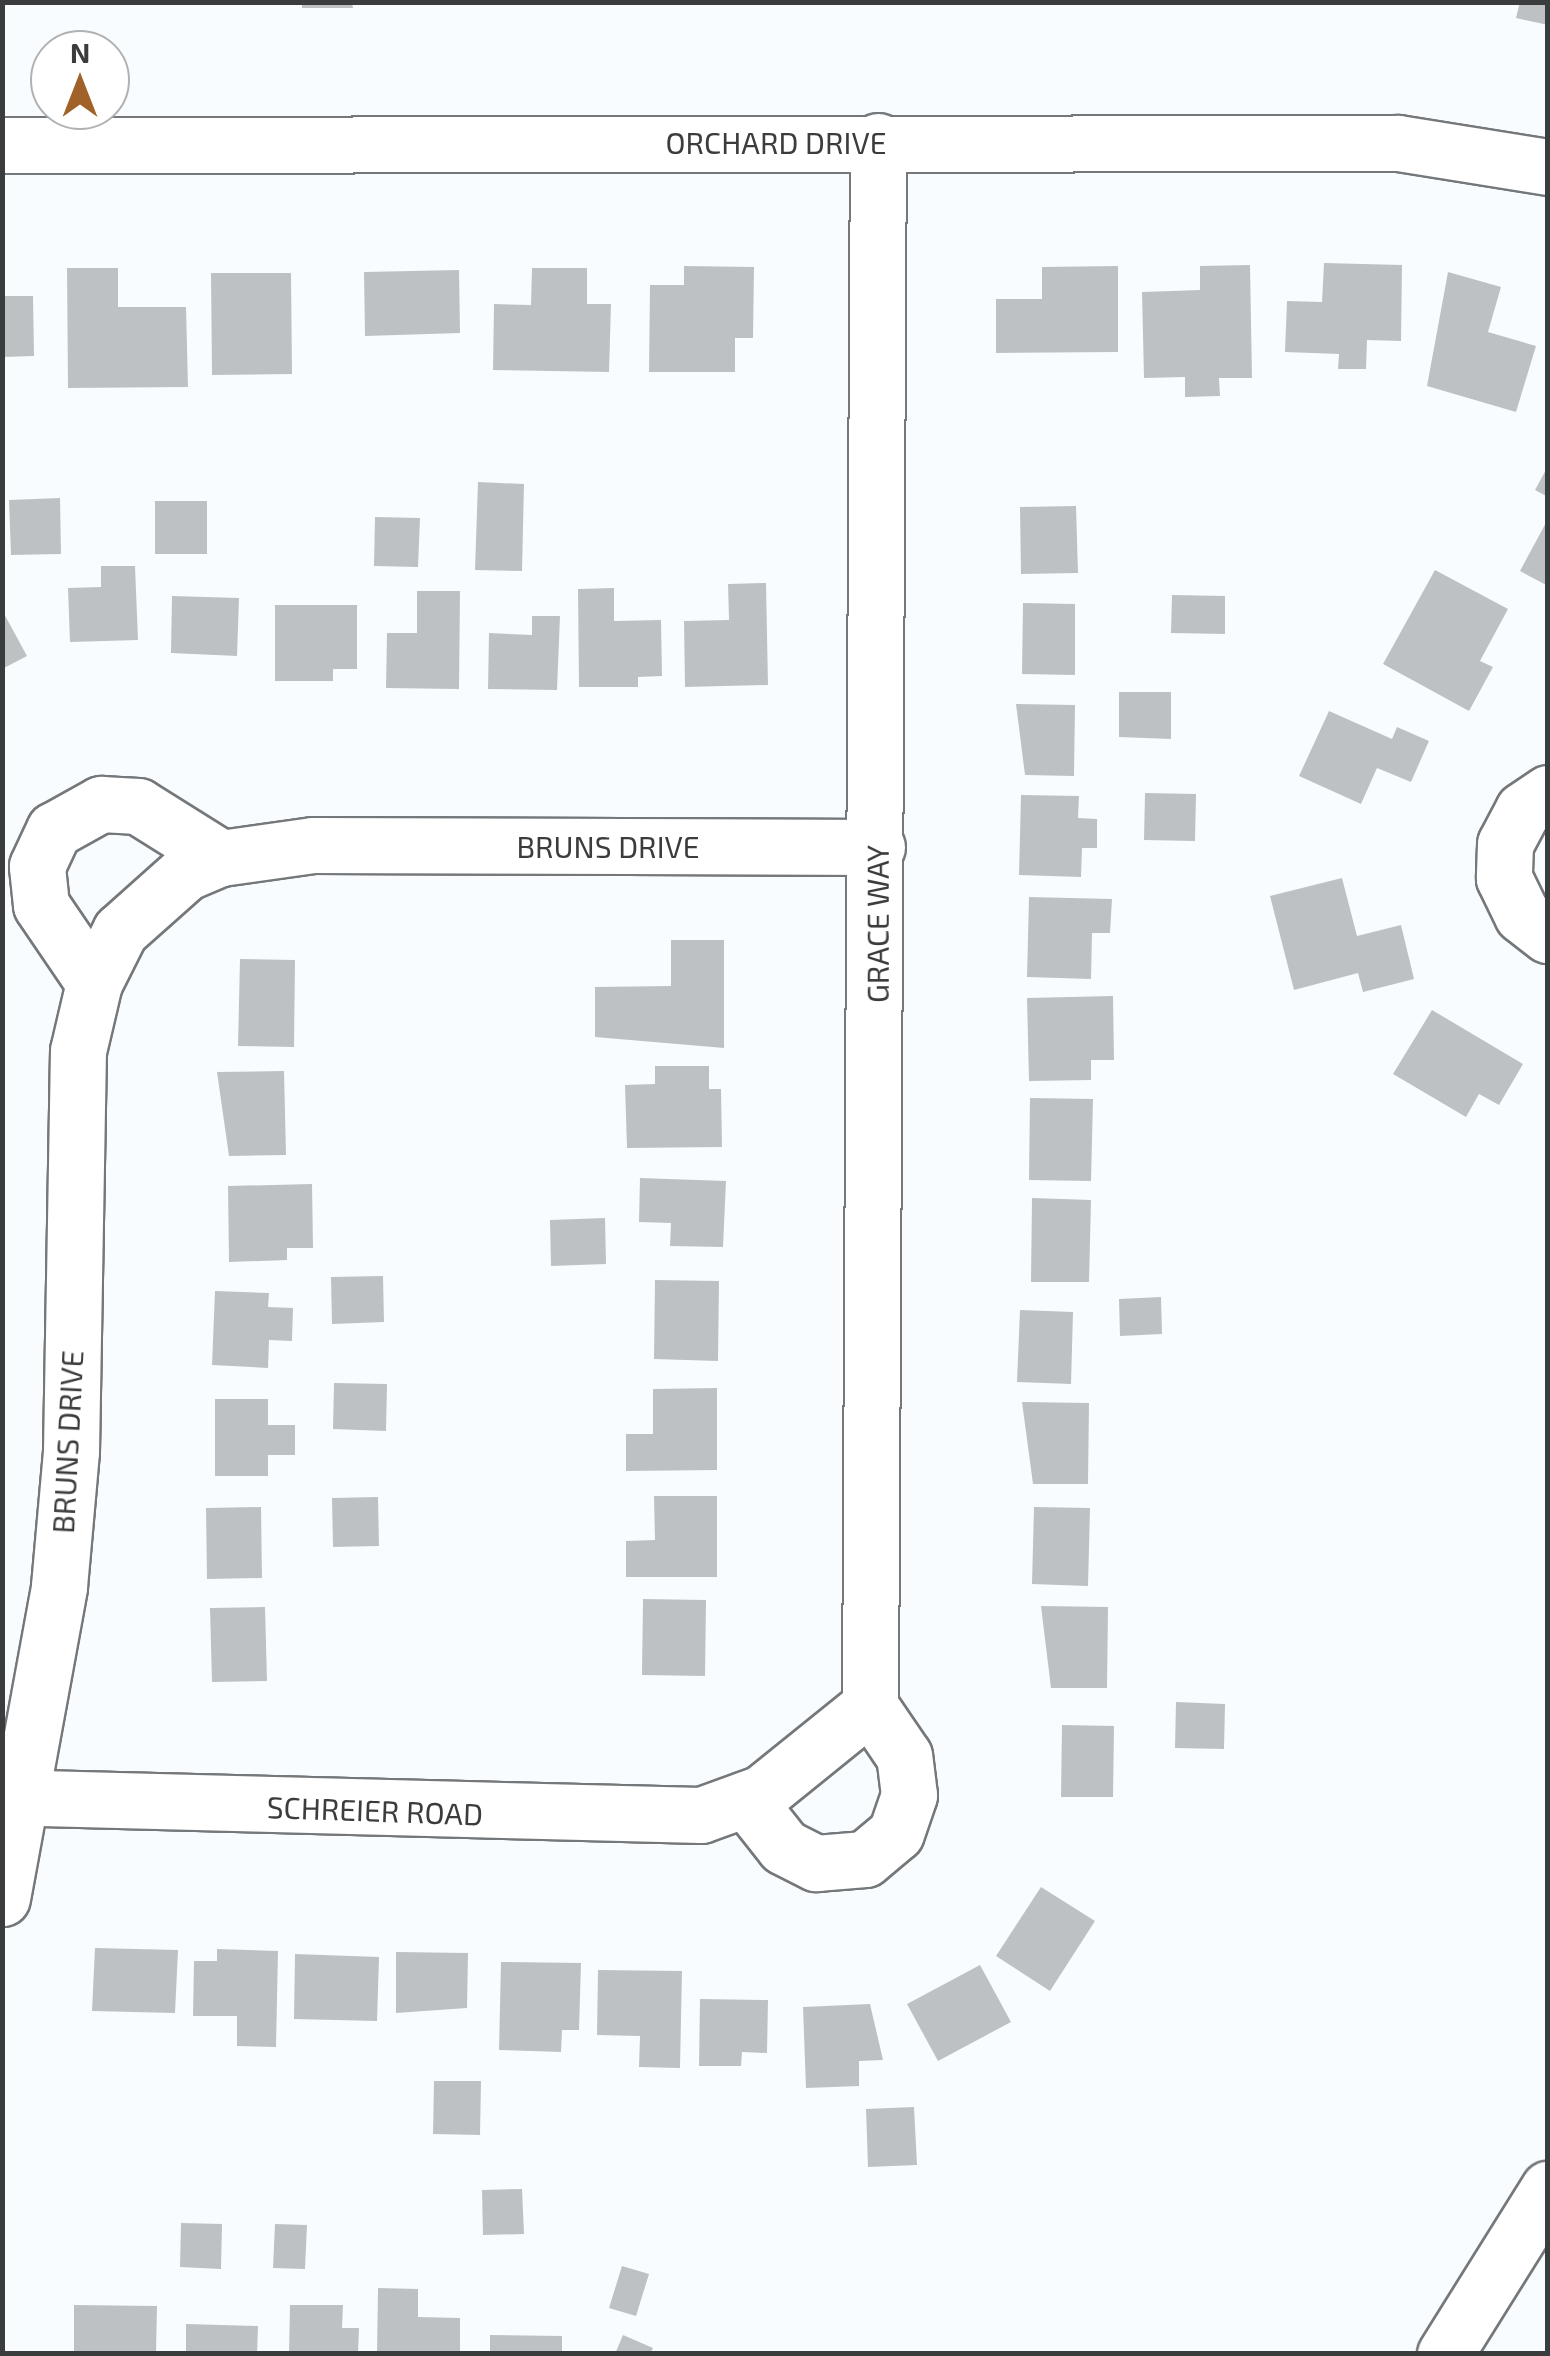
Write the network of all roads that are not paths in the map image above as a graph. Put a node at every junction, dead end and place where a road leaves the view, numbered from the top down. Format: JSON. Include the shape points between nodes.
{"nodes":[{"id":1,"x":878,"y":142,"type":"junction"},
{"id":2,"x":2,"y":145,"type":"edge"},
{"id":3,"x":1548,"y":166,"type":"edge"},
{"id":4,"x":1548,"y":793,"type":"edge"},
{"id":5,"x":877,"y":847,"type":"junction"},
{"id":6,"x":221,"y":858,"type":"junction"},
{"id":7,"x":1548,"y":936,"type":"edge"},
{"id":8,"x":94,"y":983,"type":"junction"},
{"id":9,"x":870,"y":1706,"type":"junction"},
{"id":10,"x":12,"y":1797,"type":"edge"},
{"id":11,"x":746,"y":1799,"type":"junction"},
{"id":12,"x":2,"y":1898,"type":"edge"},
{"id":13,"x":1548,"y":2189,"type":"edge"},
{"id":14,"x":1445,"y":2354,"type":"edge"}],
"edges":[{"from":1,"to":2,"type":"main road","name":"ORCHARD DRIVE"},
{"from":1,"to":3,"type":"main road","name":"ORCHARD DRIVE","via":[[1398,143]]},
{"from":1,"to":5,"type":"main road","name":"GRACE WAY"},
{"from":4,"to":7,"type":"main road","via":[[1523,810],[1505,844],[1504,878],[1522,915]]},
{"from":5,"to":6,"type":"main road","name":"BRUNS DRIVE","via":[[313,845]]},
{"from":5,"to":9,"type":"main road","name":"GRACE WAY"},
{"from":6,"to":8,"type":"main road","name":"BRUNS DRIVE","via":[[141,905]]},
{"from":6,"to":8,"type":"main road","via":[[138,806],[100,804],[54,830],[38,866],[41,905]]},
{"from":8,"to":10,"type":"main road","name":"BRUNS DRIVE","via":[[74,1116],[71,1451]]},
{"from":9,"to":11,"type":"main road","name":"SCHREIER ROAD"},
{"from":9,"to":11,"type":"main road","via":[[904,1756],[910,1795],[896,1834],[865,1859],[816,1863],[784,1848]]},
{"from":10,"to":11,"type":"main road","name":"SCHREIER ROAD","via":[[567,1817],[701,1815]]},
{"from":10,"to":12,"type":"main road","name":"BRUNS DRIVE"},
{"from":13,"to":14,"type":"main road"}]}
